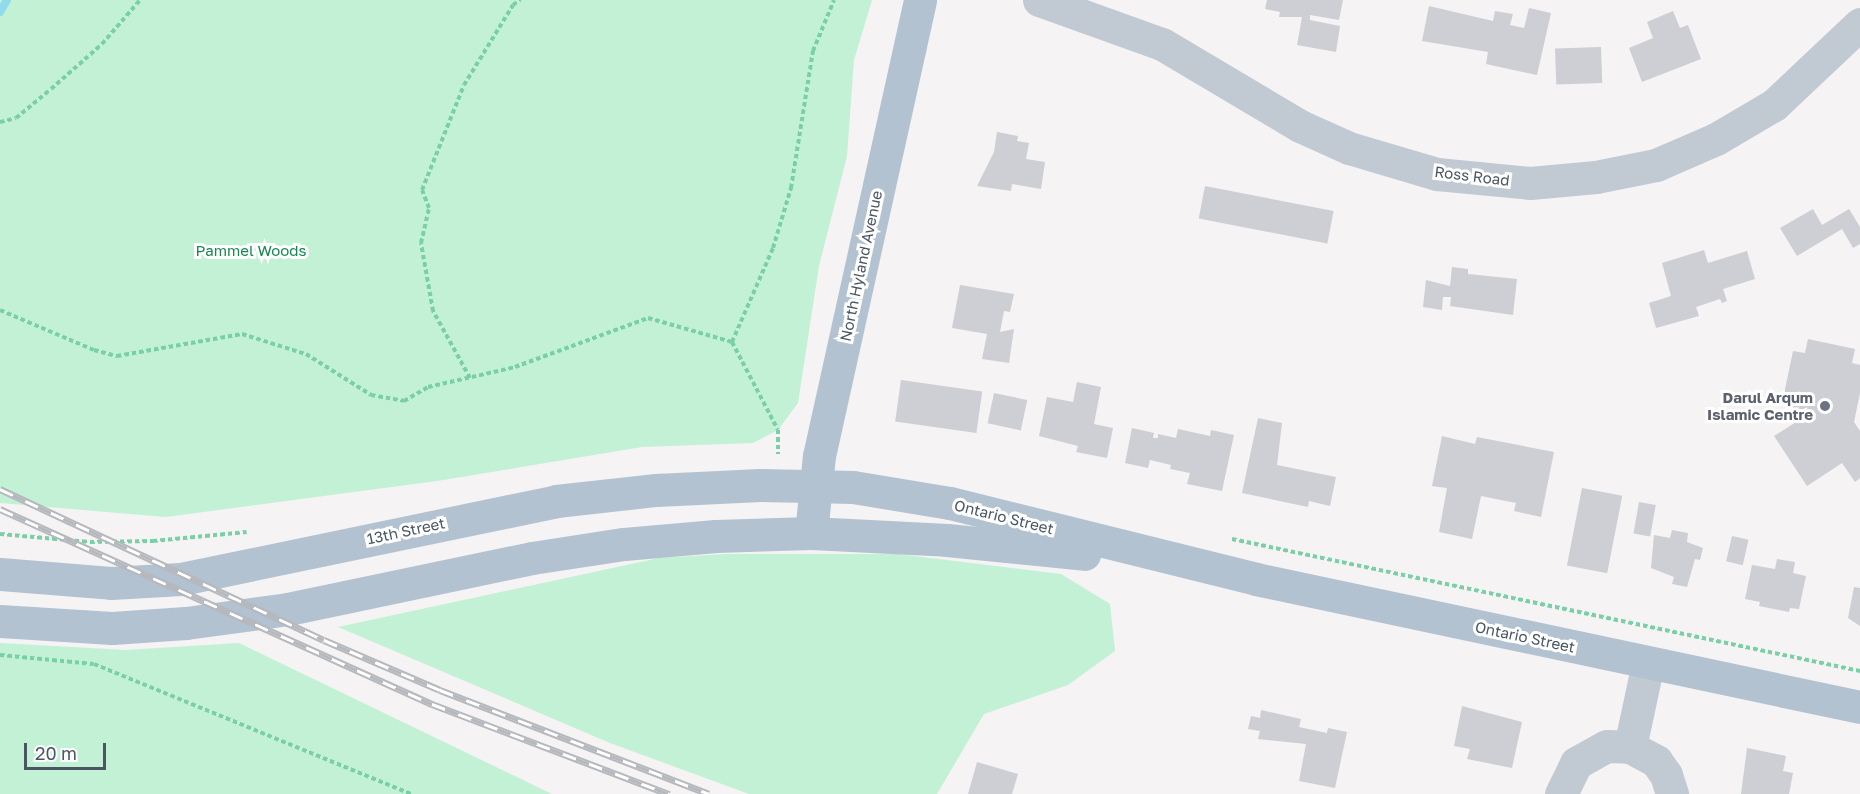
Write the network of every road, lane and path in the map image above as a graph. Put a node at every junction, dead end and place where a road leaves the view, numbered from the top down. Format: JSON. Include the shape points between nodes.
{"nodes":[{"id":1,"x":140,"y":0,"type":"edge"},
{"id":2,"x":520,"y":0,"type":"edge"},
{"id":3,"x":834,"y":0,"type":"edge"},
{"id":4,"x":920,"y":0,"type":"edge"},
{"id":5,"x":1039,"y":0,"type":"edge"},
{"id":6,"x":1860,"y":24,"type":"edge"},
{"id":7,"x":0,"y":122,"type":"edge"},
{"id":8,"x":0,"y":310,"type":"edge"},
{"id":9,"x":732,"y":342,"type":"junction"},
{"id":10,"x":470,"y":378,"type":"junction"},
{"id":11,"x":778,"y":454,"type":"dead end"},
{"id":12,"x":814,"y":485,"type":"junction"},
{"id":13,"x":811,"y":533,"type":"junction"},
{"id":14,"x":1230,"y":539,"type":"dead end"},
{"id":15,"x":1190,"y":565,"type":"junction"},
{"id":16,"x":0,"y":574,"type":"edge"},
{"id":17,"x":0,"y":621,"type":"edge"},
{"id":18,"x":0,"y":655,"type":"edge"},
{"id":19,"x":1648,"y":663,"type":"junction"},
{"id":20,"x":1860,"y":671,"type":"edge"},
{"id":21,"x":1860,"y":706,"type":"edge"},
{"id":22,"x":1630,"y":747,"type":"junction"},
{"id":23,"x":411,"y":794,"type":"edge"},
{"id":24,"x":1561,"y":794,"type":"edge"},
{"id":25,"x":1672,"y":794,"type":"edge"}],
"edges":[{"from":1,"to":7,"type":"path","via":[[102,44],[51,89],[16,118]]},
{"from":2,"to":10,"type":"path","via":[[513,5],[464,85],[422,190],[429,208],[421,243],[433,311]]},
{"from":3,"to":9,"type":"path","via":[[813,51],[791,188],[773,248]]},
{"from":4,"to":12,"type":"main road","name":"North Hyland Avenue"},
{"from":5,"to":6,"type":"street","name":"Ross Road","via":[[1162,44],[1300,126],[1349,148],[1437,174],[1530,183],[1596,177],[1656,165],[1716,139],[1774,105]]},
{"from":8,"to":10,"type":"path","via":[[117,356],[242,334],[306,354],[372,395],[404,401],[428,387]]},
{"from":9,"to":10,"type":"path","via":[[648,318],[565,351]]},
{"from":9,"to":11,"type":"path","via":[[778,430]]},
{"from":12,"to":13,"type":"main road","name":"North Hyland Avenue"},
{"from":12,"to":15,"type":"main road","name":"Ontario Street","via":[[867,488],[950,503]]},
{"from":12,"to":16,"type":"main road","name":"13th Street","via":[[656,490],[556,501],[181,579],[111,583]]},
{"from":13,"to":15,"type":"main road","name":"Ontario Street","via":[[947,540]]},
{"from":13,"to":17,"type":"main road","via":[[624,544],[532,558],[288,609],[186,623],[112,628]]},
{"from":14,"to":20,"type":"path"},
{"from":15,"to":19,"type":"main road","name":"Ontario Street"},
{"from":18,"to":23,"type":"path","via":[[94,664]]},
{"from":19,"to":21,"type":"main road","name":"Ontario Street"},
{"from":19,"to":22,"type":"street"},
{"from":22,"to":24,"type":"street","via":[[1607,746],[1590,752],[1566,777]]},
{"from":22,"to":25,"type":"street","via":[[1656,761]]}]}
